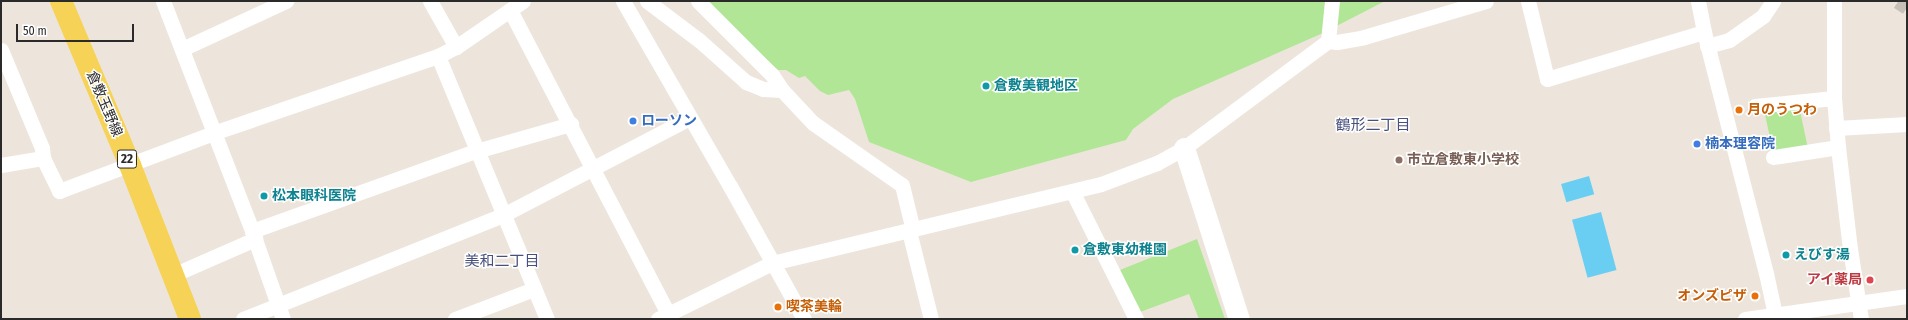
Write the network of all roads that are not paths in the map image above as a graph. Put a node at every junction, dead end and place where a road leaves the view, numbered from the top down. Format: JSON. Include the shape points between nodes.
{"nodes":[{"id":1,"x":61,"y":1,"type":"edge"},
{"id":2,"x":163,"y":1,"type":"edge"},
{"id":3,"x":286,"y":1,"type":"edge"},
{"id":4,"x":430,"y":1,"type":"edge"},
{"id":5,"x":523,"y":1,"type":"edge"},
{"id":6,"x":623,"y":1,"type":"edge"},
{"id":7,"x":647,"y":1,"type":"edge"},
{"id":8,"x":698,"y":1,"type":"edge"},
{"id":9,"x":1332,"y":1,"type":"edge"},
{"id":10,"x":1486,"y":1,"type":"edge"},
{"id":11,"x":1528,"y":1,"type":"edge"},
{"id":12,"x":1698,"y":1,"type":"edge"},
{"id":13,"x":1773,"y":1,"type":"edge"},
{"id":14,"x":1834,"y":1,"type":"edge"},
{"id":15,"x":510,"y":10,"type":"junction"},
{"id":16,"x":1705,"y":39,"type":"junction"},
{"id":17,"x":1328,"y":41,"type":"junction"},
{"id":18,"x":456,"y":47,"type":"junction"},
{"id":19,"x":182,"y":49,"type":"junction"},
{"id":20,"x":1,"y":50,"type":"edge"},
{"id":21,"x":438,"y":56,"type":"junction"},
{"id":22,"x":782,"y":90,"type":"junction"},
{"id":23,"x":1834,"y":98,"type":"junction"},
{"id":24,"x":1755,"y":106,"type":"dead end"},
{"id":25,"x":689,"y":118,"type":"junction"},
{"id":26,"x":571,"y":124,"type":"junction"},
{"id":27,"x":1907,"y":124,"type":"edge"},
{"id":28,"x":1836,"y":128,"type":"junction"},
{"id":29,"x":213,"y":133,"type":"junction"},
{"id":30,"x":1838,"y":147,"type":"junction"},
{"id":31,"x":1184,"y":148,"type":"junction"},
{"id":32,"x":476,"y":151,"type":"junction"},
{"id":33,"x":1773,"y":157,"type":"dead end"},
{"id":34,"x":43,"y":158,"type":"junction"},
{"id":35,"x":130,"y":165,"type":"junction"},
{"id":36,"x":594,"y":167,"type":"junction"},
{"id":37,"x":3,"y":168,"type":"edge"},
{"id":38,"x":1072,"y":191,"type":"junction"},
{"id":39,"x":503,"y":215,"type":"junction"},
{"id":40,"x":911,"y":230,"type":"junction"},
{"id":41,"x":253,"y":235,"type":"junction"},
{"id":42,"x":772,"y":263,"type":"junction"},
{"id":43,"x":173,"y":275,"type":"junction"},
{"id":44,"x":534,"y":289,"type":"junction"},
{"id":45,"x":1907,"y":296,"type":"edge"},
{"id":46,"x":1857,"y":303,"type":"junction"},
{"id":47,"x":280,"y":312,"type":"edge"},
{"id":48,"x":1775,"y":315,"type":"junction"},
{"id":49,"x":666,"y":317,"type":"edge"},
{"id":50,"x":190,"y":319,"type":"edge"},
{"id":51,"x":243,"y":319,"type":"edge"},
{"id":52,"x":455,"y":319,"type":"edge"},
{"id":53,"x":547,"y":319,"type":"edge"},
{"id":54,"x":804,"y":319,"type":"edge"},
{"id":55,"x":931,"y":319,"type":"edge"},
{"id":56,"x":1136,"y":319,"type":"edge"},
{"id":57,"x":1239,"y":319,"type":"edge"},
{"id":58,"x":1745,"y":319,"type":"edge"},
{"id":59,"x":1861,"y":319,"type":"edge"}],
"edges":[{"from":1,"to":35,"type":"main road","name":"倉敷玉野線","number":"22"},
{"from":2,"to":19,"type":"street"},
{"from":3,"to":19,"type":"street"},
{"from":4,"to":18,"type":"street"},
{"from":5,"to":15,"type":"street"},
{"from":6,"to":25,"type":"street"},
{"from":7,"to":22,"type":"street","via":[[700,41],[746,82],[764,89]]},
{"from":8,"to":22,"type":"street","via":[[772,75]]},
{"from":9,"to":17,"type":"street"},
{"from":10,"to":17,"type":"street","via":[[1364,37]]},
{"from":11,"to":16,"type":"street","via":[[1548,79]]},
{"from":12,"to":16,"type":"street"},
{"from":13,"to":16,"type":"street","via":[[1762,16],[1729,40]]},
{"from":14,"to":23,"type":"street"},
{"from":15,"to":18,"type":"street"},
{"from":15,"to":26,"type":"street"},
{"from":16,"to":48,"type":"street"},
{"from":17,"to":31,"type":"street"},
{"from":18,"to":21,"type":"street"},
{"from":19,"to":29,"type":"street"},
{"from":20,"to":34,"type":"street","via":[[42,148]]},
{"from":21,"to":29,"type":"street"},
{"from":21,"to":32,"type":"street"},
{"from":22,"to":40,"type":"street","via":[[813,123],[902,185]]},
{"from":23,"to":24,"type":"street"},
{"from":23,"to":28,"type":"street"},
{"from":25,"to":36,"type":"street"},
{"from":25,"to":42,"type":"street"},
{"from":26,"to":32,"type":"street"},
{"from":26,"to":36,"type":"street"},
{"from":27,"to":28,"type":"street"},
{"from":28,"to":30,"type":"street"},
{"from":29,"to":35,"type":"street"},
{"from":29,"to":41,"type":"street"},
{"from":30,"to":33,"type":"street"},
{"from":30,"to":46,"type":"street"},
{"from":31,"to":38,"type":"street","via":[[1135,172]]},
{"from":31,"to":57,"type":"street"},
{"from":32,"to":39,"type":"street"},
{"from":32,"to":41,"type":"street"},
{"from":34,"to":35,"type":"street","via":[[59,191]]},
{"from":34,"to":37,"type":"street"},
{"from":35,"to":43,"type":"main road","name":"倉敷玉野線","number":"22"},
{"from":36,"to":39,"type":"street"},
{"from":36,"to":49,"type":"street"},
{"from":38,"to":40,"type":"street"},
{"from":38,"to":56,"type":"street"},
{"from":39,"to":44,"type":"street"},
{"from":39,"to":47,"type":"street"},
{"from":40,"to":42,"type":"street"},
{"from":40,"to":55,"type":"street"},
{"from":41,"to":43,"type":"street"},
{"from":41,"to":47,"type":"street"},
{"from":42,"to":49,"type":"street"},
{"from":42,"to":54,"type":"street"},
{"from":43,"to":50,"type":"main road","name":"倉敷玉野線","number":"22"},
{"from":44,"to":52,"type":"street"},
{"from":44,"to":53,"type":"street"},
{"from":45,"to":46,"type":"street"},
{"from":46,"to":48,"type":"street"},
{"from":46,"to":59,"type":"street"},
{"from":47,"to":51,"type":"street"},
{"from":48,"to":58,"type":"street"}]}
